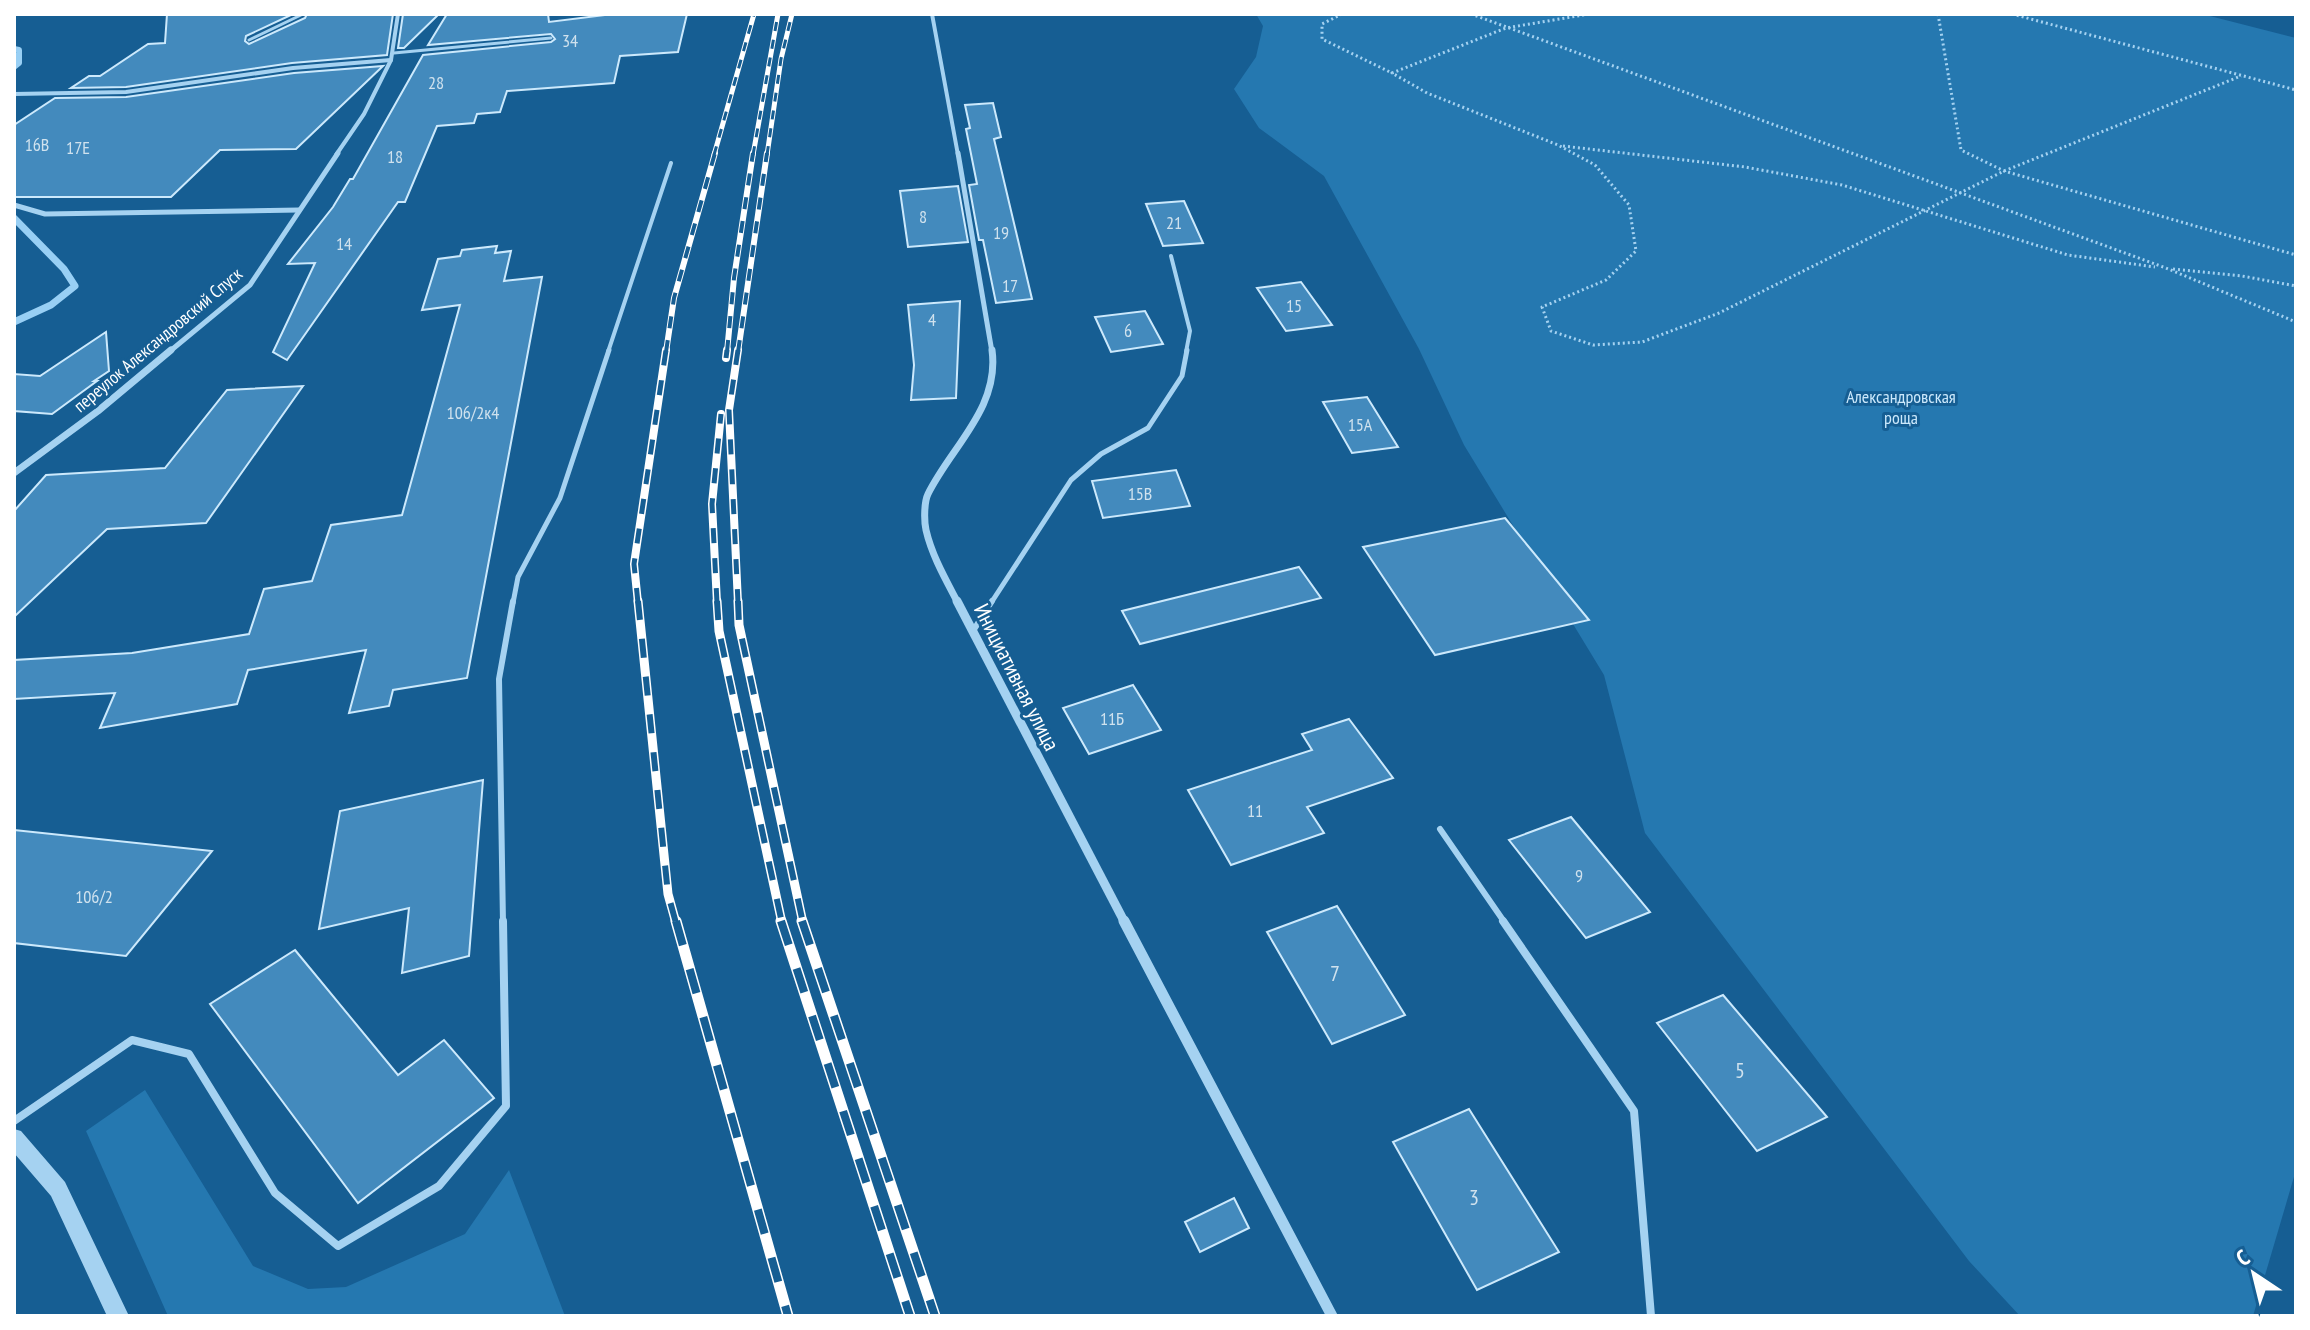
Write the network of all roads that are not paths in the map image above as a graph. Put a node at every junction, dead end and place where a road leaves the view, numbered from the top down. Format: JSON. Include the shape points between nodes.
{"nodes":[{"id":1,"x":303,"y":14,"type":"edge"},
{"id":2,"x":398,"y":14,"type":"edge"},
{"id":3,"x":932,"y":14,"type":"edge"},
{"id":4,"x":551,"y":38,"type":"dead end"},
{"id":5,"x":249,"y":40,"type":"dead end"},
{"id":6,"x":392,"y":56,"type":"junction"},
{"id":7,"x":14,"y":94,"type":"edge"},
{"id":8,"x":671,"y":163,"type":"dead end"},
{"id":9,"x":14,"y":205,"type":"edge"},
{"id":10,"x":299,"y":210,"type":"junction"},
{"id":11,"x":1171,"y":256,"type":"dead end"},
{"id":12,"x":14,"y":473,"type":"edge"},
{"id":13,"x":973,"y":631,"type":"junction"},
{"id":14,"x":1440,"y":829,"type":"dead end"},
{"id":15,"x":14,"y":1121,"type":"edge"},
{"id":16,"x":14,"y":1138,"type":"edge"},
{"id":17,"x":118,"y":1316,"type":"edge"},
{"id":18,"x":1332,"y":1316,"type":"edge"},
{"id":19,"x":1651,"y":1316,"type":"edge"}],
"edges":[{"from":1,"to":5,"type":"lane"},
{"from":2,"to":6,"type":"street","name":"переулок Александровский Спуск"},
{"from":3,"to":13,"type":"street","name":"Инициативная улица","via":[[994,365],[981,411],[926,496],[925,528]]},
{"from":4,"to":6,"type":"lane"},
{"from":6,"to":7,"type":"street","via":[[126,92]]},
{"from":6,"to":10,"type":"street","name":"переулок Александровский Спуск","via":[[364,114]]},
{"from":8,"to":15,"type":"lane","via":[[560,498],[518,577],[499,679],[506,1106],[439,1186],[338,1246],[275,1193],[189,1054],[132,1040]]},
{"from":9,"to":10,"type":"street","via":[[45,214]]},
{"from":10,"to":12,"type":"street","name":"переулок Александровский Спуск","via":[[250,285]]},
{"from":11,"to":13,"type":"lane","via":[[1190,331],[1182,376],[1148,428],[1101,454],[1071,480]]},
{"from":13,"to":18,"type":"street","name":"Инициативная улица"},
{"from":14,"to":19,"type":"lane","via":[[1634,1111]]},
{"from":16,"to":17,"type":"street","via":[[58,1189]]}]}
